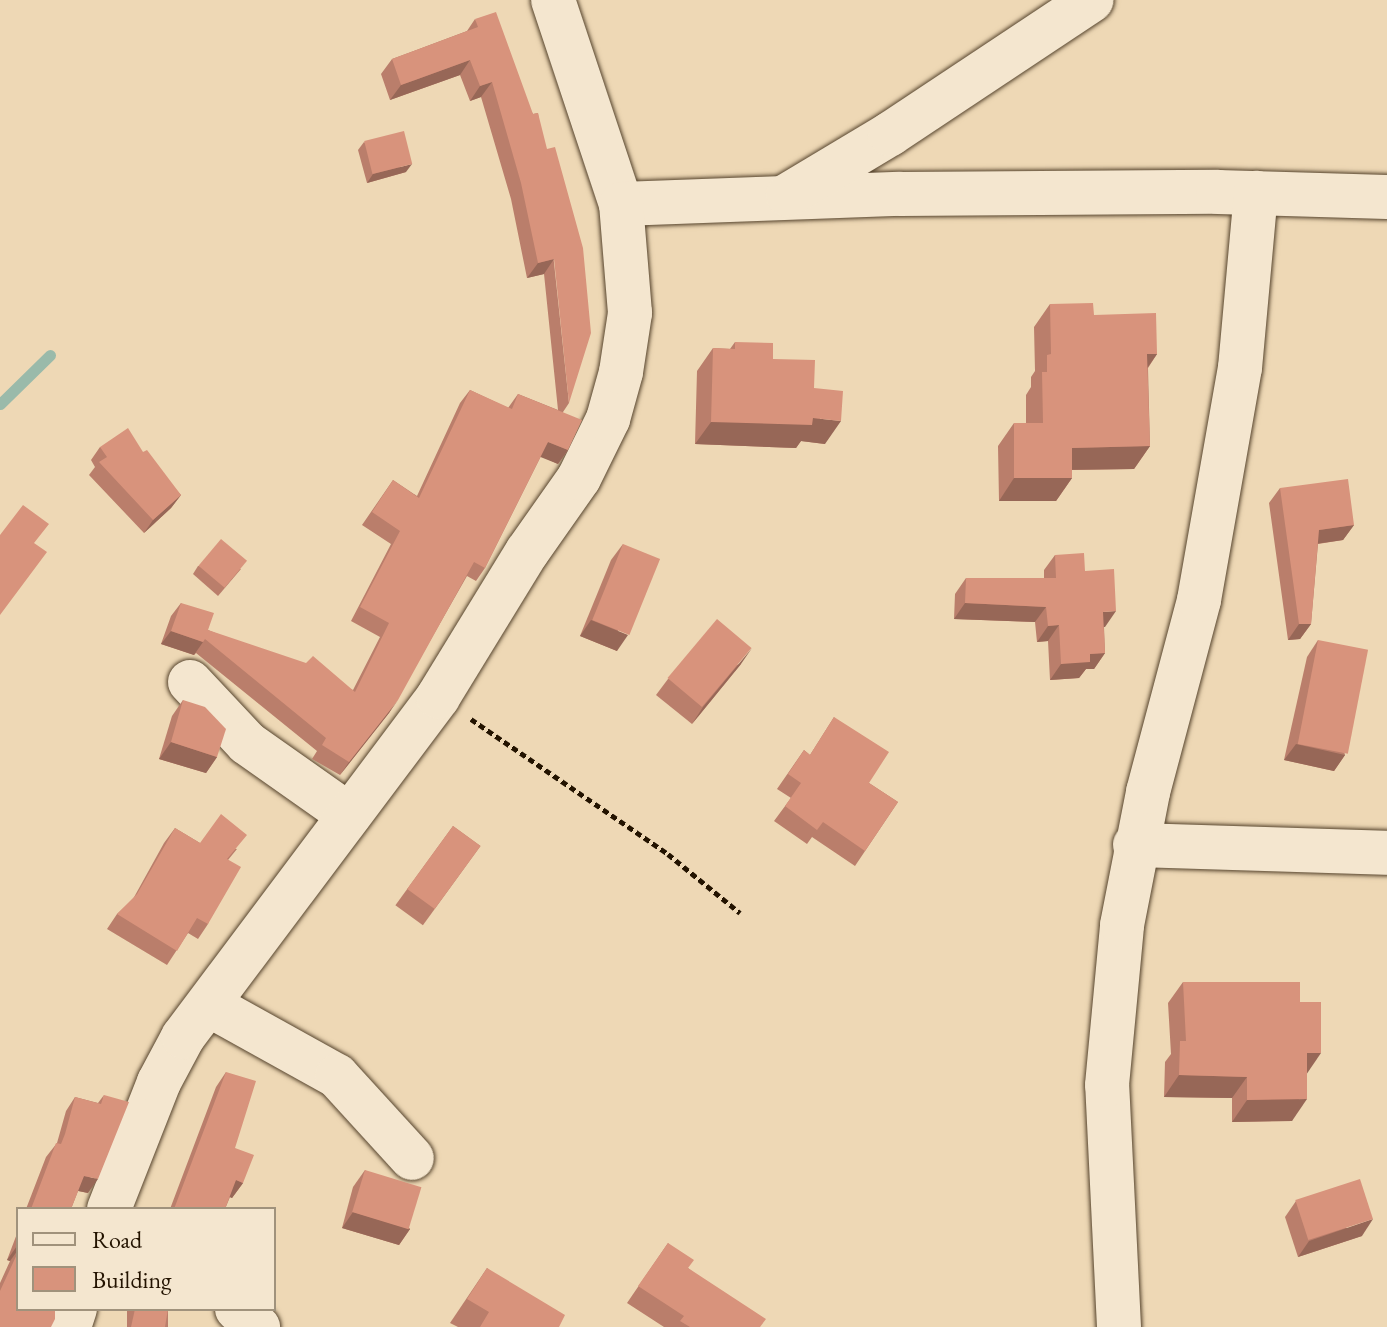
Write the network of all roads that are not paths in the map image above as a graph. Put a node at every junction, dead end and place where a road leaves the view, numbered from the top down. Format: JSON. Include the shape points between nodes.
{"nodes":[{"id":1,"x":553,"y":0,"type":"edge"},
{"id":2,"x":1092,"y":0,"type":"edge"},
{"id":3,"x":1256,"y":193,"type":"junction"},
{"id":4,"x":785,"y":197,"type":"junction"},
{"id":5,"x":1387,"y":197,"type":"edge"},
{"id":6,"x":621,"y":204,"type":"junction"},
{"id":7,"x":190,"y":682,"type":"dead end"},
{"id":8,"x":349,"y":815,"type":"junction"},
{"id":9,"x":1135,"y":845,"type":"junction"},
{"id":10,"x":1387,"y":853,"type":"edge"},
{"id":11,"x":209,"y":1005,"type":"junction"},
{"id":12,"x":412,"y":1158,"type":"dead end"},
{"id":13,"x":110,"y":1207,"type":"edge"},
{"id":14,"x":239,"y":1311,"type":"edge"},
{"id":15,"x":258,"y":1327,"type":"edge"},
{"id":16,"x":1119,"y":1327,"type":"edge"}],
"edges":[{"from":1,"to":6,"type":"street"},
{"from":2,"to":4,"type":"street"},
{"from":3,"to":4,"type":"street"},
{"from":3,"to":5,"type":"street"},
{"from":3,"to":9,"type":"street","via":[[1240,368],[1199,600]]},
{"from":4,"to":6,"type":"street"},
{"from":6,"to":8,"type":"street","via":[[630,313],[608,419],[579,478],[438,697]]},
{"from":7,"to":8,"type":"street","via":[[247,743]]},
{"from":8,"to":11,"type":"street"},
{"from":9,"to":10,"type":"street"},
{"from":9,"to":16,"type":"street","via":[[1107,1085]]},
{"from":11,"to":12,"type":"street","via":[[337,1076]]},
{"from":11,"to":13,"type":"street","via":[[183,1037],[159,1082]]},
{"from":14,"to":15,"type":"street"}]}
